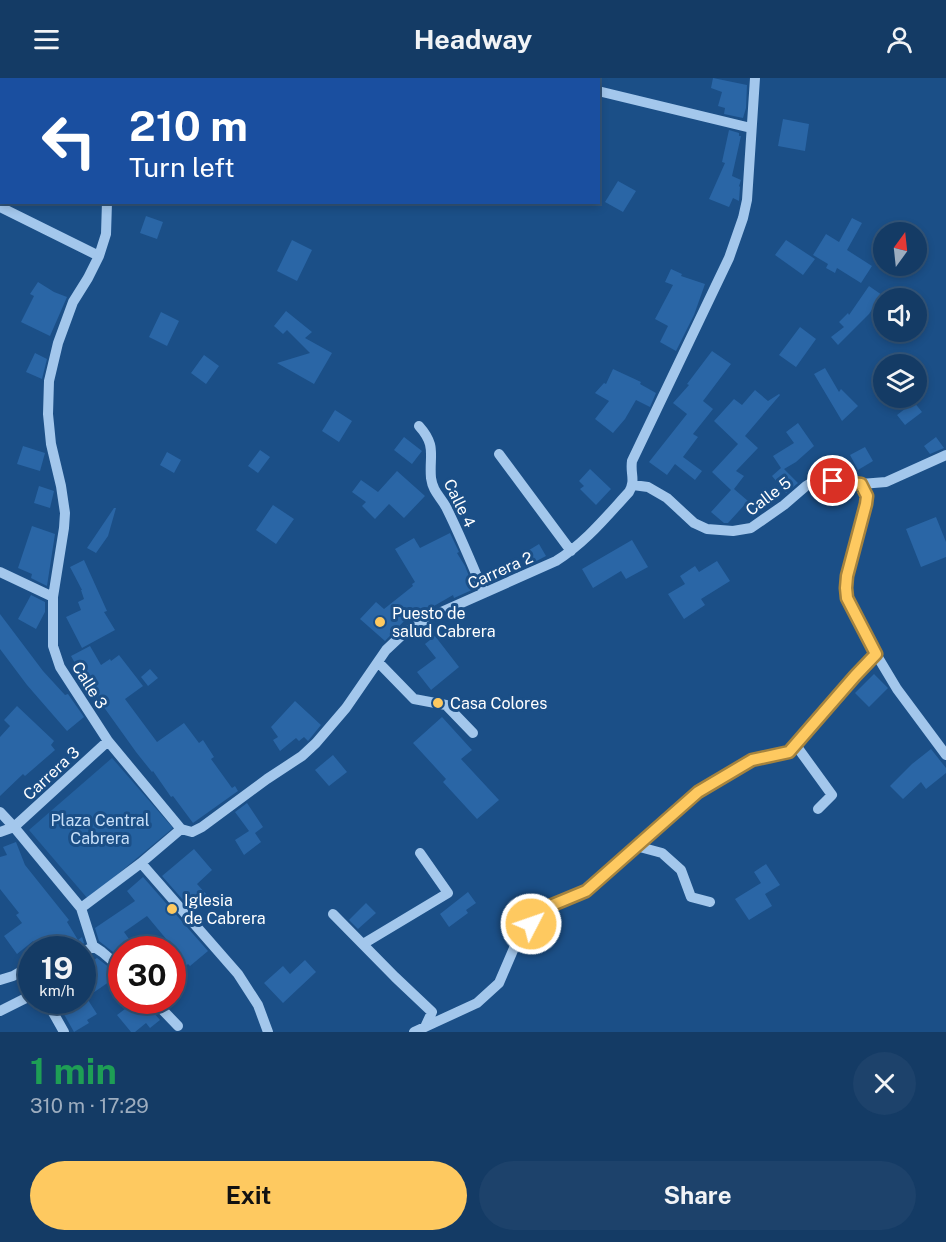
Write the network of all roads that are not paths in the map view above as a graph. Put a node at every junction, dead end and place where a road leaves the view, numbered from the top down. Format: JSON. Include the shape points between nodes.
{"nodes":[{"id":1,"x":755,"y":78,"type":"edge"},
{"id":2,"x":600,"y":91,"type":"edge"},
{"id":3,"x":751,"y":128,"type":"junction"},
{"id":4,"x":107,"y":204,"type":"edge"},
{"id":5,"x":0,"y":207,"type":"edge"},
{"id":6,"x":99,"y":256,"type":"junction"},
{"id":7,"x":419,"y":426,"type":"dead end"},
{"id":8,"x":499,"y":454,"type":"dead end"},
{"id":9,"x":946,"y":456,"type":"edge"},
{"id":10,"x":633,"y":484,"type":"junction"},
{"id":11,"x":861,"y":484,"type":"junction"},
{"id":12,"x":571,"y":551,"type":"junction"},
{"id":13,"x":0,"y":572,"type":"edge"},
{"id":14,"x":484,"y":593,"type":"junction"},
{"id":15,"x":53,"y":597,"type":"junction"},
{"id":16,"x":876,"y":654,"type":"junction"},
{"id":17,"x":378,"y":662,"type":"junction"},
{"id":18,"x":473,"y":733,"type":"dead end"},
{"id":19,"x":108,"y":741,"type":"junction"},
{"id":20,"x":795,"y":744,"type":"junction"},
{"id":21,"x":946,"y":755,"type":"edge"},
{"id":22,"x":818,"y":809,"type":"dead end"},
{"id":23,"x":0,"y":812,"type":"edge"},
{"id":24,"x":14,"y":827,"type":"junction"},
{"id":25,"x":181,"y":829,"type":"junction"},
{"id":26,"x":0,"y":832,"type":"edge"},
{"id":27,"x":636,"y":846,"type":"junction"},
{"id":28,"x":420,"y":853,"type":"dead end"},
{"id":29,"x":141,"y":863,"type":"junction"},
{"id":30,"x":710,"y":902,"type":"dead end"},
{"id":31,"x":81,"y":908,"type":"junction"},
{"id":32,"x":333,"y":914,"type":"dead end"},
{"id":33,"x":90,"y":936,"type":"edge"},
{"id":34,"x":363,"y":944,"type":"junction"},
{"id":35,"x":96,"y":948,"type":"edge"},
{"id":36,"x":108,"y":957,"type":"edge"},
{"id":37,"x":18,"y":973,"type":"edge"},
{"id":38,"x":0,"y":980,"type":"edge"},
{"id":39,"x":18,"y":1002,"type":"edge"},
{"id":40,"x":0,"y":1011,"type":"edge"},
{"id":41,"x":54,"y":1014,"type":"edge"},
{"id":42,"x":166,"y":1014,"type":"edge"},
{"id":43,"x":178,"y":1026,"type":"dead end"},
{"id":44,"x":425,"y":1027,"type":"junction"},
{"id":45,"x":64,"y":1032,"type":"edge"},
{"id":46,"x":268,"y":1032,"type":"edge"},
{"id":47,"x":414,"y":1032,"type":"edge"}],
"edges":[{"from":1,"to":3,"type":"street"},
{"from":2,"to":3,"type":"street"},
{"from":3,"to":10,"type":"street","via":[[743,218],[729,258],[632,461]]},
{"from":4,"to":6,"type":"street","name":"Calle 3","via":[[106,234]]},
{"from":5,"to":6,"type":"street"},
{"from":6,"to":15,"type":"street","name":"Calle 3","via":[[73,302],[49,381],[51,444],[65,513]]},
{"from":7,"to":14,"type":"street","name":"Calle 4","via":[[432,448],[434,492],[444,504]]},
{"from":8,"to":12,"type":"street"},
{"from":9,"to":11,"type":"street","name":"Calle 5","via":[[886,482]]},
{"from":10,"to":11,"type":"street","name":"Calle 5","via":[[667,498],[706,529],[732,531],[751,528],[816,480]]},
{"from":10,"to":12,"type":"street","name":"Carrera 2"},
{"from":11,"to":16,"type":"street","via":[[866,504],[846,588],[847,598]]},
{"from":12,"to":14,"type":"street","name":"Carrera 2"},
{"from":13,"to":15,"type":"street"},
{"from":14,"to":17,"type":"street","name":"Carrera 2","via":[[430,616],[403,634]]},
{"from":15,"to":19,"type":"street","name":"Calle 3","via":[[53,646],[60,667]]},
{"from":16,"to":20,"type":"street"},
{"from":16,"to":21,"type":"street"},
{"from":17,"to":18,"type":"street","via":[[414,699],[446,705]]},
{"from":17,"to":25,"type":"street","name":"Carrera 2","via":[[346,708],[302,756],[202,827],[192,832]]},
{"from":19,"to":24,"type":"street","name":"Carrera 3"},
{"from":19,"to":25,"type":"street","name":"Calle 3"},
{"from":20,"to":22,"type":"street","via":[[832,795]]},
{"from":20,"to":27,"type":"street","via":[[789,752],[752,760],[698,792]]},
{"from":23,"to":24,"type":"street"},
{"from":24,"to":26,"type":"street"},
{"from":24,"to":31,"type":"street"},
{"from":25,"to":29,"type":"street","name":"Carrera 2"},
{"from":27,"to":30,"type":"street","via":[[662,853],[681,870],[692,897]]},
{"from":27,"to":44,"type":"street","via":[[586,891],[545,908],[517,941],[499,982],[477,1003]]},
{"from":28,"to":34,"type":"street","via":[[448,893]]},
{"from":29,"to":31,"type":"street","name":"Carrera 2"},
{"from":29,"to":46,"type":"street","via":[[238,974],[258,1005]]},
{"from":31,"to":33,"type":"street"},
{"from":32,"to":34,"type":"street"},
{"from":34,"to":44,"type":"street","via":[[432,1012]]},
{"from":35,"to":36,"type":"street"},
{"from":37,"to":38,"type":"street"},
{"from":39,"to":40,"type":"street"},
{"from":41,"to":45,"type":"street"},
{"from":42,"to":43,"type":"street"},
{"from":44,"to":47,"type":"street"}]}
